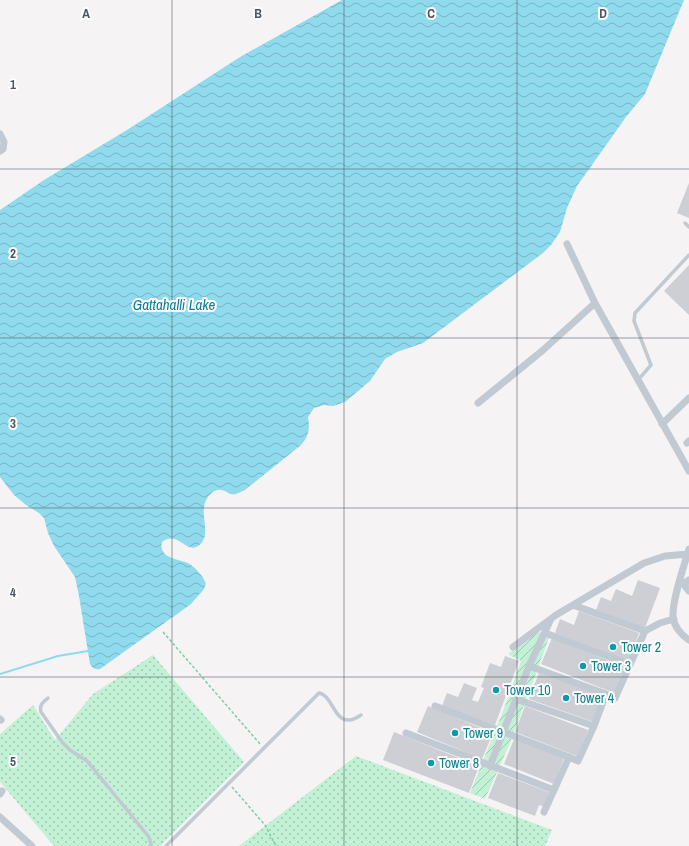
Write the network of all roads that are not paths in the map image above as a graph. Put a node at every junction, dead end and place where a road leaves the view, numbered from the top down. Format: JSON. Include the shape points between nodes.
{"nodes":[{"id":1,"x":0,"y":134,"type":"edge"},
{"id":2,"x":0,"y":151,"type":"edge"},
{"id":3,"x":685,"y":223,"type":"dead end"},
{"id":4,"x":689,"y":227,"type":"edge"},
{"id":5,"x":566,"y":244,"type":"dead end"},
{"id":6,"x":689,"y":255,"type":"edge"},
{"id":7,"x":595,"y":304,"type":"junction"},
{"id":8,"x":637,"y":381,"type":"junction"},
{"id":9,"x":689,"y":398,"type":"edge"},
{"id":10,"x":478,"y":403,"type":"dead end"},
{"id":11,"x":662,"y":424,"type":"junction"},
{"id":12,"x":689,"y":471,"type":"edge"},
{"id":13,"x":688,"y":551,"type":"edge"},
{"id":14,"x":689,"y":580,"type":"edge"},
{"id":15,"x":689,"y":591,"type":"edge"},
{"id":16,"x":573,"y":605,"type":"junction"},
{"id":17,"x":551,"y":619,"type":"junction"},
{"id":18,"x":674,"y":619,"type":"junction"},
{"id":19,"x":645,"y":631,"type":"junction"},
{"id":20,"x":545,"y":633,"type":"junction"},
{"id":21,"x":689,"y":640,"type":"edge"},
{"id":22,"x":513,"y":647,"type":"dead end"},
{"id":23,"x":629,"y":664,"type":"junction"},
{"id":24,"x":529,"y":666,"type":"junction"},
{"id":25,"x":606,"y":694,"type":"junction"},
{"id":26,"x":48,"y":698,"type":"dead end"},
{"id":27,"x":516,"y":699,"type":"junction"},
{"id":28,"x":435,"y":706,"type":"dead end"},
{"id":29,"x":362,"y":715,"type":"dead end"},
{"id":30,"x":594,"y":726,"type":"junction"},
{"id":31,"x":503,"y":731,"type":"junction"},
{"id":32,"x":406,"y":733,"type":"dead end"},
{"id":33,"x":570,"y":757,"type":"junction"},
{"id":34,"x":490,"y":766,"type":"junction"},
{"id":35,"x":554,"y":790,"type":"junction"},
{"id":36,"x":544,"y":812,"type":"dead end"},
{"id":37,"x":0,"y":817,"type":"edge"},
{"id":38,"x":32,"y":846,"type":"edge"},
{"id":39,"x":150,"y":846,"type":"edge"},
{"id":40,"x":166,"y":846,"type":"edge"}],
"edges":[{"from":1,"to":2,"type":"street","via":[[4,142]]},
{"from":3,"to":4,"type":"lane"},
{"from":5,"to":7,"type":"street"},
{"from":6,"to":8,"type":"lane","via":[[635,313],[634,321],[651,365]]},
{"from":7,"to":8,"type":"street"},
{"from":7,"to":10,"type":"street"},
{"from":8,"to":11,"type":"street"},
{"from":9,"to":11,"type":"street"},
{"from":11,"to":12,"type":"street"},
{"from":13,"to":16,"type":"street","via":[[644,563]]},
{"from":13,"to":18,"type":"street","via":[[676,596]]},
{"from":14,"to":15,"type":"street","via":[[685,586]]},
{"from":16,"to":17,"type":"street"},
{"from":16,"to":19,"type":"street"},
{"from":17,"to":20,"type":"street"},
{"from":17,"to":22,"type":"street"},
{"from":18,"to":19,"type":"street"},
{"from":18,"to":21,"type":"street","via":[[680,632]]},
{"from":19,"to":23,"type":"street"},
{"from":20,"to":23,"type":"street"},
{"from":20,"to":24,"type":"street"},
{"from":23,"to":25,"type":"street","via":[[615,698]]},
{"from":24,"to":25,"type":"street"},
{"from":24,"to":27,"type":"street"},
{"from":25,"to":30,"type":"street"},
{"from":26,"to":39,"type":"lane","via":[[42,702],[41,712],[62,742],[88,761],[97,772],[149,837]]},
{"from":27,"to":30,"type":"street"},
{"from":27,"to":31,"type":"street"},
{"from":28,"to":31,"type":"street"},
{"from":29,"to":40,"type":"lane","via":[[350,720],[344,719],[324,695],[319,693]]},
{"from":30,"to":33,"type":"street","via":[[578,761]]},
{"from":31,"to":33,"type":"street"},
{"from":31,"to":34,"type":"street"},
{"from":32,"to":34,"type":"street"},
{"from":33,"to":35,"type":"street"},
{"from":34,"to":35,"type":"street"},
{"from":35,"to":36,"type":"street"},
{"from":37,"to":38,"type":"street"}]}
